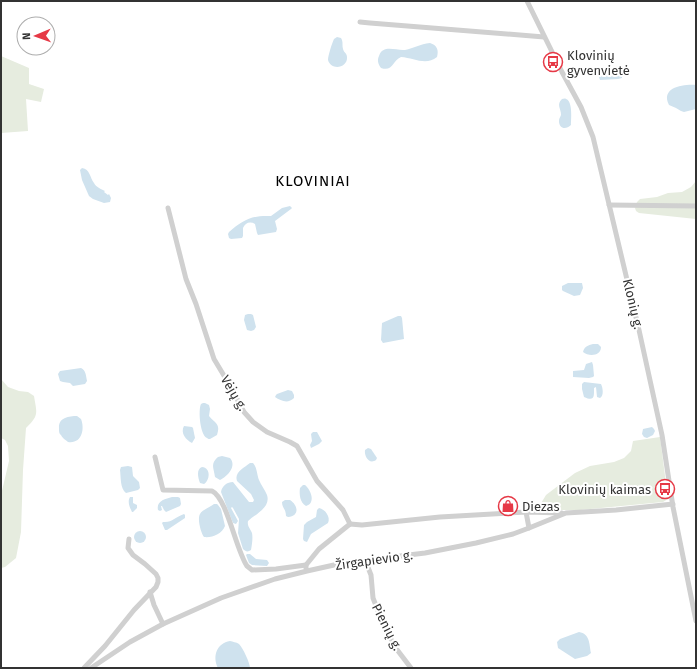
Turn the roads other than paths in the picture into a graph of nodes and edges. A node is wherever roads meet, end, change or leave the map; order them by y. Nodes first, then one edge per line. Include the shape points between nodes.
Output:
1 (527, 1) edge
2 (360, 22) dead end
3 (544, 37) junction
4 (609, 205) junction
5 (696, 206) edge
6 (168, 208) dead end
7 (155, 457) dead end
8 (673, 504) junction
9 (526, 512) junction
10 (566, 513) junction
11 (350, 524) junction
12 (529, 528) junction
13 (129, 539) dead end
14 (365, 560) junction
15 (306, 568) junction
16 (150, 592) junction
17 (696, 620) edge
18 (163, 624) junction
19 (84, 668) edge
20 (91, 668) edge
21 (410, 668) edge

1 - 3 street, Klonių g.
2 - 3 street
3 - 4 street, Klonių g. via 581,107 593,137
4 - 5 street
4 - 8 street, Klonių g. via 640,330 662,435
6 - 11 street, Vėjų g. via 186,279 212,354 244,412 267,432 298,446 317,481 343,510
7 - 15 street via 164,490 216,493 241,554 252,570
8 - 10 street, Žirgapievio g.
8 - 17 street, Klonių g.
9 - 10 street
9 - 11 street
9 - 12 street
10 - 12 street, Žirgapievio g.
11 - 15 street via 319,549
12 - 14 street, Žirgapievio g. via 447,549
13 - 16 street via 128,548 132,555 158,578 156,587
14 - 15 street, Žirgapievio g.
14 - 21 street, Pienių g. via 371,575 373,598 384,626
15 - 18 street, Žirgapievio g. via 238,591
16 - 18 street
16 - 19 street
18 - 20 street, Žirgapievio g.

